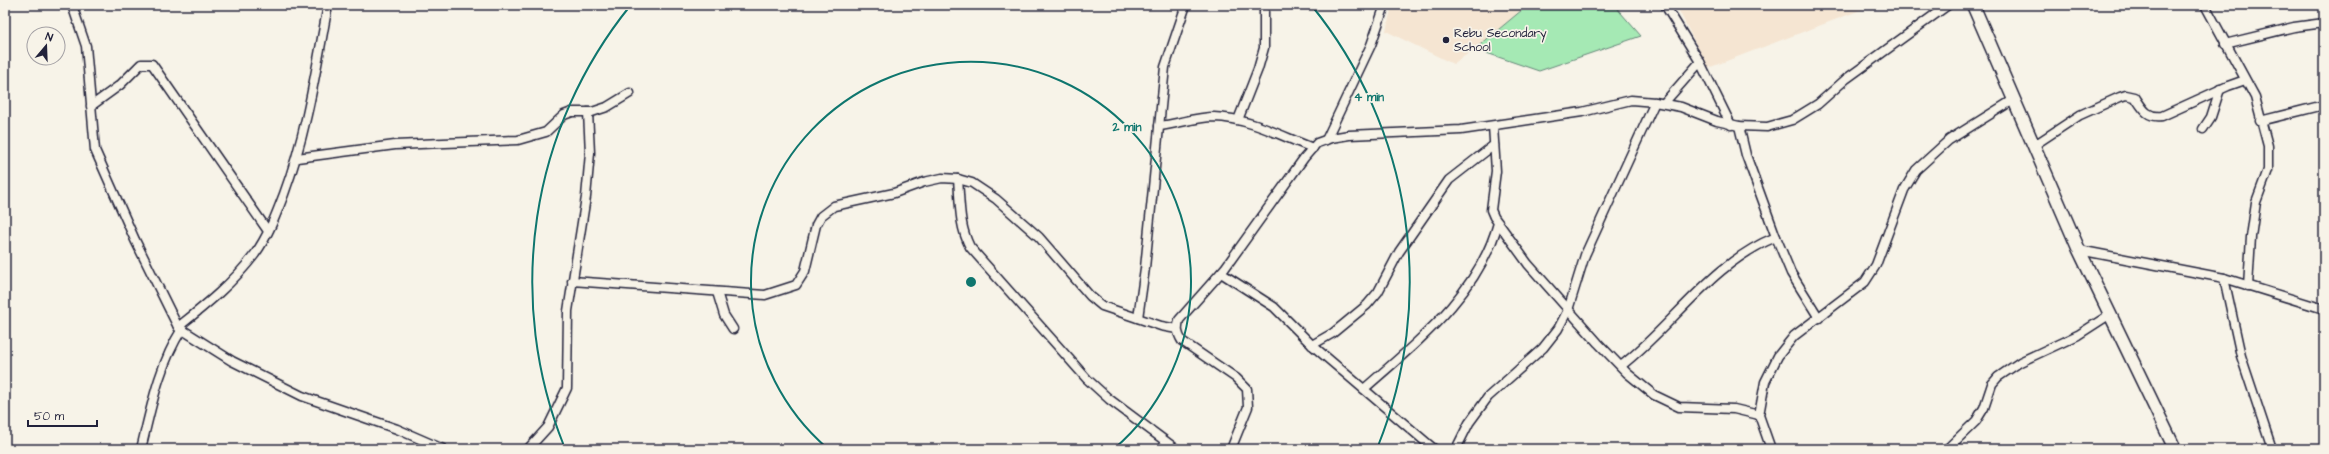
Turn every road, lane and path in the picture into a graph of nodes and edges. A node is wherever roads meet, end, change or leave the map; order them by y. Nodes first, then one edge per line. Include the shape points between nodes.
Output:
1 (72, 5) edge
2 (328, 5) edge
3 (1186, 5) edge
4 (1264, 5) edge
5 (1385, 5) edge
6 (1665, 5) edge
7 (1948, 5) edge
8 (1973, 5) edge
9 (2205, 5) edge
10 (2324, 23) edge
11 (2225, 44) junction
12 (1700, 62) junction
13 (2245, 80) junction
14 (2220, 89) junction
15 (630, 93) dead end
16 (2013, 100) junction
17 (1659, 103) junction
18 (2324, 105) edge
19 (91, 106) junction
20 (588, 112) junction
21 (1238, 120) junction
22 (2260, 121) junction
23 (1159, 126) junction
24 (1492, 126) junction
25 (1735, 126) junction
26 (2203, 129) dead end
27 (1326, 140) junction
28 (1494, 145) junction
29 (2033, 146) junction
30 (1313, 148) junction
31 (297, 158) junction
32 (958, 179) junction
33 (1498, 223) junction
34 (268, 231) junction
35 (1776, 237) junction
36 (2079, 250) junction
37 (1221, 273) junction
38 (2224, 278) junction
39 (572, 281) junction
40 (2248, 286) junction
41 (717, 292) junction
42 (2324, 309) edge
43 (1568, 310) junction
44 (2109, 315) junction
45 (1138, 318) junction
46 (1819, 318) junction
47 (180, 328) junction
48 (1177, 328) junction
49 (733, 329) dead end
50 (1312, 345) junction
51 (1621, 366) junction
52 (1364, 389) junction
53 (1758, 415) junction
54 (141, 449) edge
55 (442, 449) edge
56 (528, 449) edge
57 (1176, 449) edge
58 (1231, 449) edge
59 (1434, 449) edge
60 (1456, 449) edge
61 (1771, 449) edge
62 (1947, 449) edge
63 (2175, 449) edge
64 (2272, 449) edge

1 - 19 street via 86,46
2 - 31 street via 309,112
3 - 23 street via 1165,67
4 - 21 street via 1264,48
5 - 27 street via 1371,45
6 - 12 street
7 - 25 street via 1846,79 1818,104 1792,120 1767,127
8 - 16 main road
9 - 11 street
10 - 11 street via 2294,27
11 - 13 street
12 - 17 street
12 - 25 street
13 - 14 street
13 - 22 street via 2254,97
14 - 26 street via 2212,117
14 - 29 street via 2155,117 2145,112 2135,98 2126,95 2074,118
15 - 20 street via 607,107
16 - 29 main road
16 - 46 street via 1949,140 1916,170 1904,190 1876,265 1864,282
17 - 24 street via 1631,100 1582,112
17 - 25 street
17 - 43 street via 1585,255
18 - 22 street
19 - 34 street via 120,85 141,64 152,64
19 - 47 street via 95,150 135,240
20 - 31 street via 564,115 546,132 518,140 395,145
20 - 39 street via 590,153
21 - 23 street via 1212,117
21 - 30 street
22 - 40 street via 2268,146 2268,170 2256,202
23 - 45 street
24 - 27 street via 1461,130 1349,134
24 - 28 street
25 - 35 street
27 - 30 street via 1317,143
28 - 33 street via 1496,182 1491,210
28 - 50 street via 1449,180 1399,252 1378,292 1367,305 1333,333
29 - 36 main road
30 - 37 street
31 - 34 street
32 - 41 street via 942,178 894,193 834,206 821,216 816,225 805,272 796,285 765,295
32 - 45 street via 972,183 996,199 1039,237 1090,296 1102,306
32 - 57 street via 960,215 970,248 1087,380
33 - 43 street via 1528,264
33 - 52 street via 1487,257 1462,294 1446,313
34 - 47 street via 256,253 233,281
35 - 46 street via 1791,273
35 - 51 street via 1755,246 1713,277 1644,348
36 - 38 street
36 - 44 main road
37 - 48 street via 1179,320
37 - 50 street via 1274,307
38 - 40 street
38 - 64 street via 2241,356
39 - 41 street
39 - 56 street via 568,311 567,388 548,427
40 - 42 street
41 - 49 street via 724,315
43 - 51 street
43 - 60 street via 1558,329 1543,348 1507,379 1479,408
44 - 62 street via 2078,335 2020,362 1998,377 1992,384 1984,408 1976,421
44 - 63 main road
45 - 48 street via 1161,326
46 - 53 street via 1794,336 1778,356 1765,382
47 - 54 street via 160,378
47 - 55 street via 201,344 302,396 397,429
48 - 58 street via 1182,341 1236,378 1247,389 1248,407
50 - 52 street
51 - 53 street via 1654,395 1679,408 1734,409
52 - 59 street
53 - 61 street

